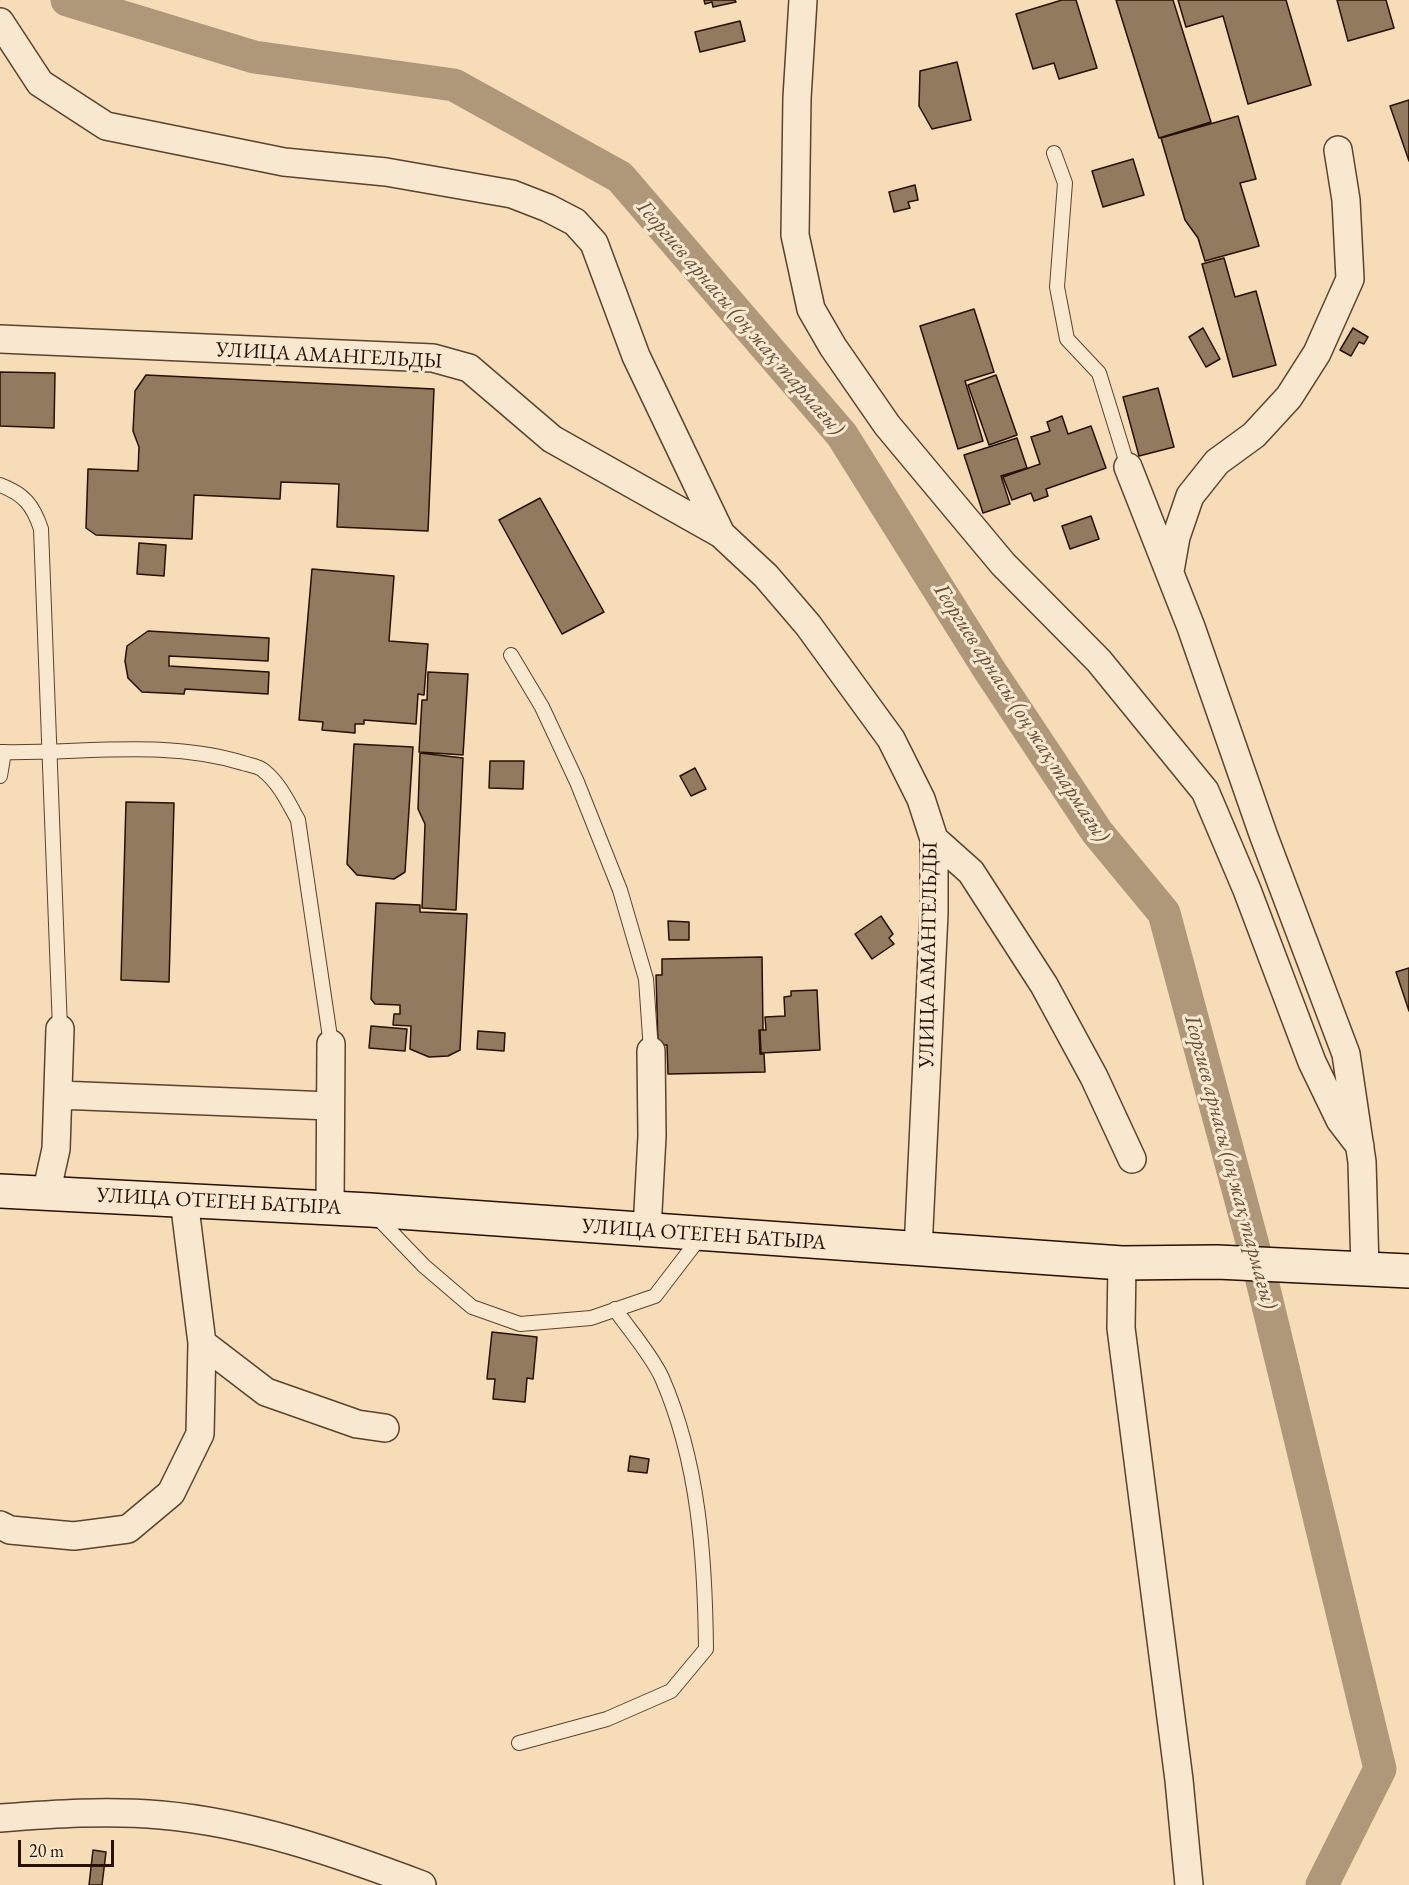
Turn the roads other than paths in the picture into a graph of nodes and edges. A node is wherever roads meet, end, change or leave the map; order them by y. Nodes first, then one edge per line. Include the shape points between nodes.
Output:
1 (803, 0) edge
2 (0, 22) edge
3 (1338, 150) dead end
4 (1054, 153) dead end
5 (0, 339) edge
6 (1128, 467) joint
7 (0, 485) edge
8 (721, 534) junction
9 (1170, 572) junction
10 (511, 655) dead end
11 (2, 752) edge
12 (49, 753) junction
13 (0, 776) edge
14 (934, 839) junction
15 (60, 1029) joint
16 (331, 1044) joint
17 (651, 1051) joint
18 (59, 1095) junction
19 (330, 1106) junction
20 (1360, 1146) junction
21 (1132, 1160) dead end
22 (0, 1191) edge
23 (45, 1194) junction
24 (184, 1200) junction
25 (330, 1208) junction
26 (370, 1210) junction
27 (647, 1230) junction
28 (702, 1234) junction
29 (918, 1250) junction
30 (1122, 1263) junction
31 (1365, 1269) junction
32 (1409, 1271) edge
33 (615, 1309) junction
34 (202, 1343) junction
35 (385, 1428) dead end
36 (0, 1525) edge
37 (519, 1743) dead end
38 (0, 1818) edge
39 (371, 1876) edge
40 (422, 1885) edge
41 (1189, 1885) edge

1 - 20 street via 795,235 811,309 887,425 1003,564 1099,661 1205,792 1312,1062 1340,1120
2 - 8 street via 40,83 106,126 284,162 386,172 512,194 575,222 594,243 636,356
3 - 9 street via 1346,200 1350,279 1317,352 1289,397 1254,435 1217,462 1190,496 1176,537
4 - 6 lane via 1065,183 1057,287 1067,339 1099,372
5 - 8 street, УЛИЦА АМАНГЕЛЬДЫ via 433,358 469,368 552,440
6 - 9 street
7 - 12 lane via 17,492 34,507 40,529
8 - 14 street, УЛИЦА АМАНГЕЛЬДЫ via 766,576 858,692 896,749 921,799
9 - 20 street via 1263,834 1347,1054
10 - 17 lane via 542,707 577,782 620,890 646,979
11 - 12 lane
11 - 13 lane
12 - 15 lane
12 - 16 lane via 160,750 221,756 262,769 282,790 298,820
14 - 21 street via 970,872 1044,986 1094,1077
14 - 29 street, УЛИЦА АМАНГЕЛЬДЫ
15 - 18 street
16 - 19 street
17 - 27 street
18 - 19 street
18 - 23 street via 56,1149
19 - 25 street
20 - 31 street
22 - 23 main road, УЛИЦА ОТЕГЕН БАТЫРА
23 - 24 main road, УЛИЦА ОТЕГЕН БАТЫРА
24 - 25 main road, УЛИЦА ОТЕГЕН БАТЫРА
24 - 34 street
25 - 26 main road, УЛИЦА ОТЕГЕН БАТЫРА
26 - 27 main road, УЛИЦА ОТЕГЕН БАТЫРА
26 - 33 lane via 424,1266 472,1307 520,1324 591,1318
27 - 28 main road, УЛИЦА ОТЕГЕН БАТЫРА
28 - 29 main road, УЛИЦА ОТЕГЕН БАТЫРА
28 - 33 lane via 655,1296
29 - 30 main road, УЛИЦА ОТЕГЕН БАТЫРА
30 - 31 main road, УЛИЦА ОТЕГЕН БАТЫРА via 1217,1262
30 - 41 street via 1121,1328
31 - 32 main road, УЛИЦА ОТЕГЕН БАТЫРА
33 - 37 lane via 661,1376 685,1441 706,1568 706,1649 671,1691 607,1719
34 - 35 street via 266,1392 357,1424
34 - 36 street via 200,1434 171,1493 128,1529 74,1536 10,1530
38 - 39 street via 78,1813 161,1815 320,1847
39 - 40 street

